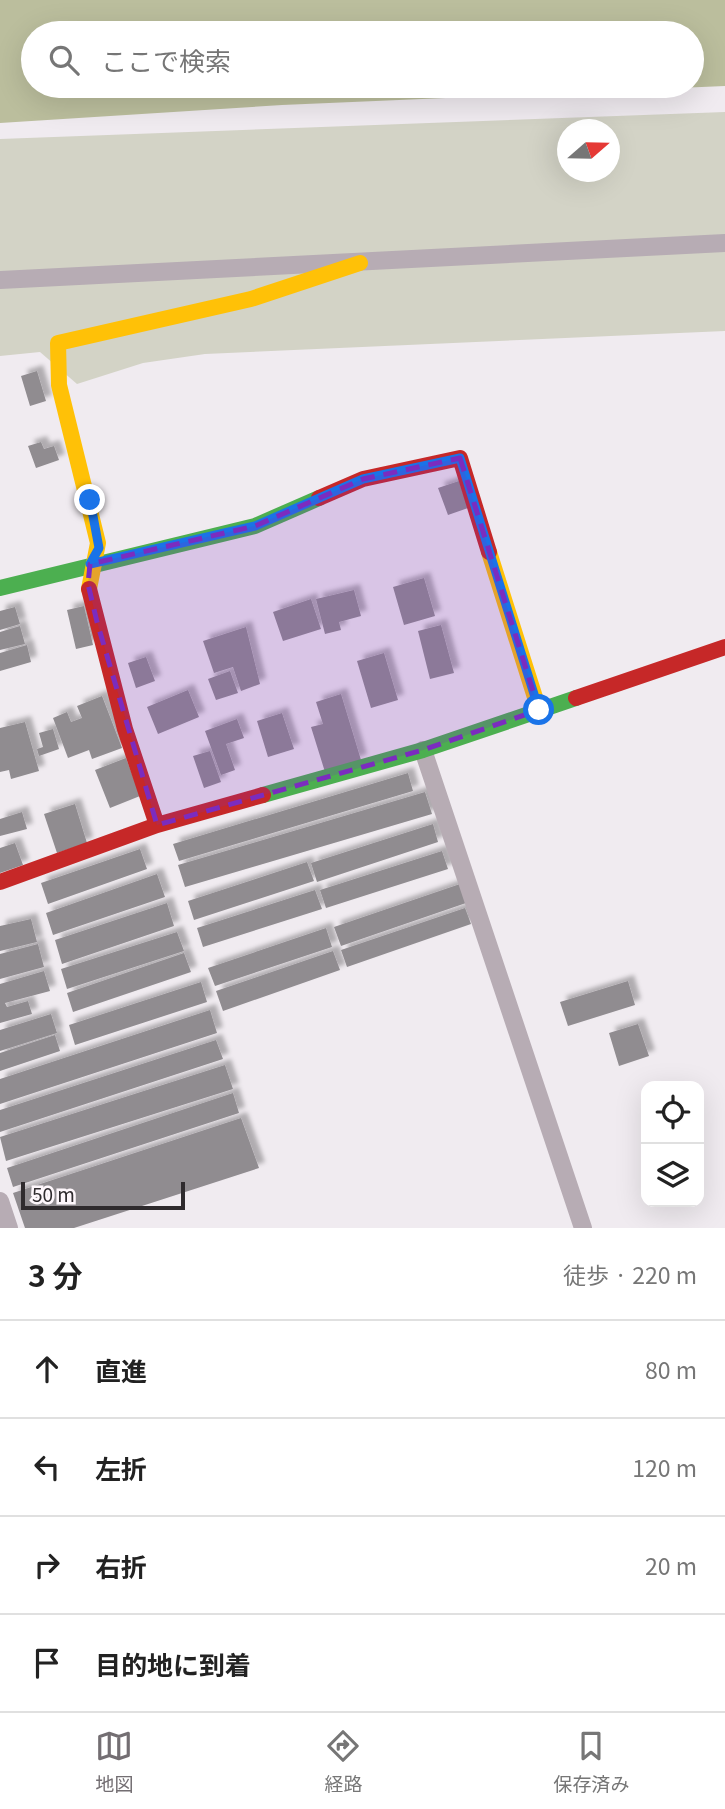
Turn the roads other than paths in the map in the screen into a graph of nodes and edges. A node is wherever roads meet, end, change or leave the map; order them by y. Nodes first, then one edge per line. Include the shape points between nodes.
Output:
1 (725, 243) edge
2 (360, 263) junction
3 (0, 280) edge
4 (90, 564) junction
5 (0, 588) edge
6 (725, 647) edge
7 (539, 710) junction
8 (423, 750) junction
9 (157, 825) junction
10 (0, 883) edge
11 (0, 1201) edge
12 (9, 1228) edge
13 (583, 1228) edge

1 - 2 street
2 - 3 street
2 - 4 street via 263,296 58,343 60,386 99,548
4 - 5 street
4 - 7 street via 255,526 363,479 460,458
4 - 9 street via 88,584 97,622
6 - 7 street
7 - 8 street
8 - 9 street
8 - 13 street
9 - 10 street
11 - 12 street

